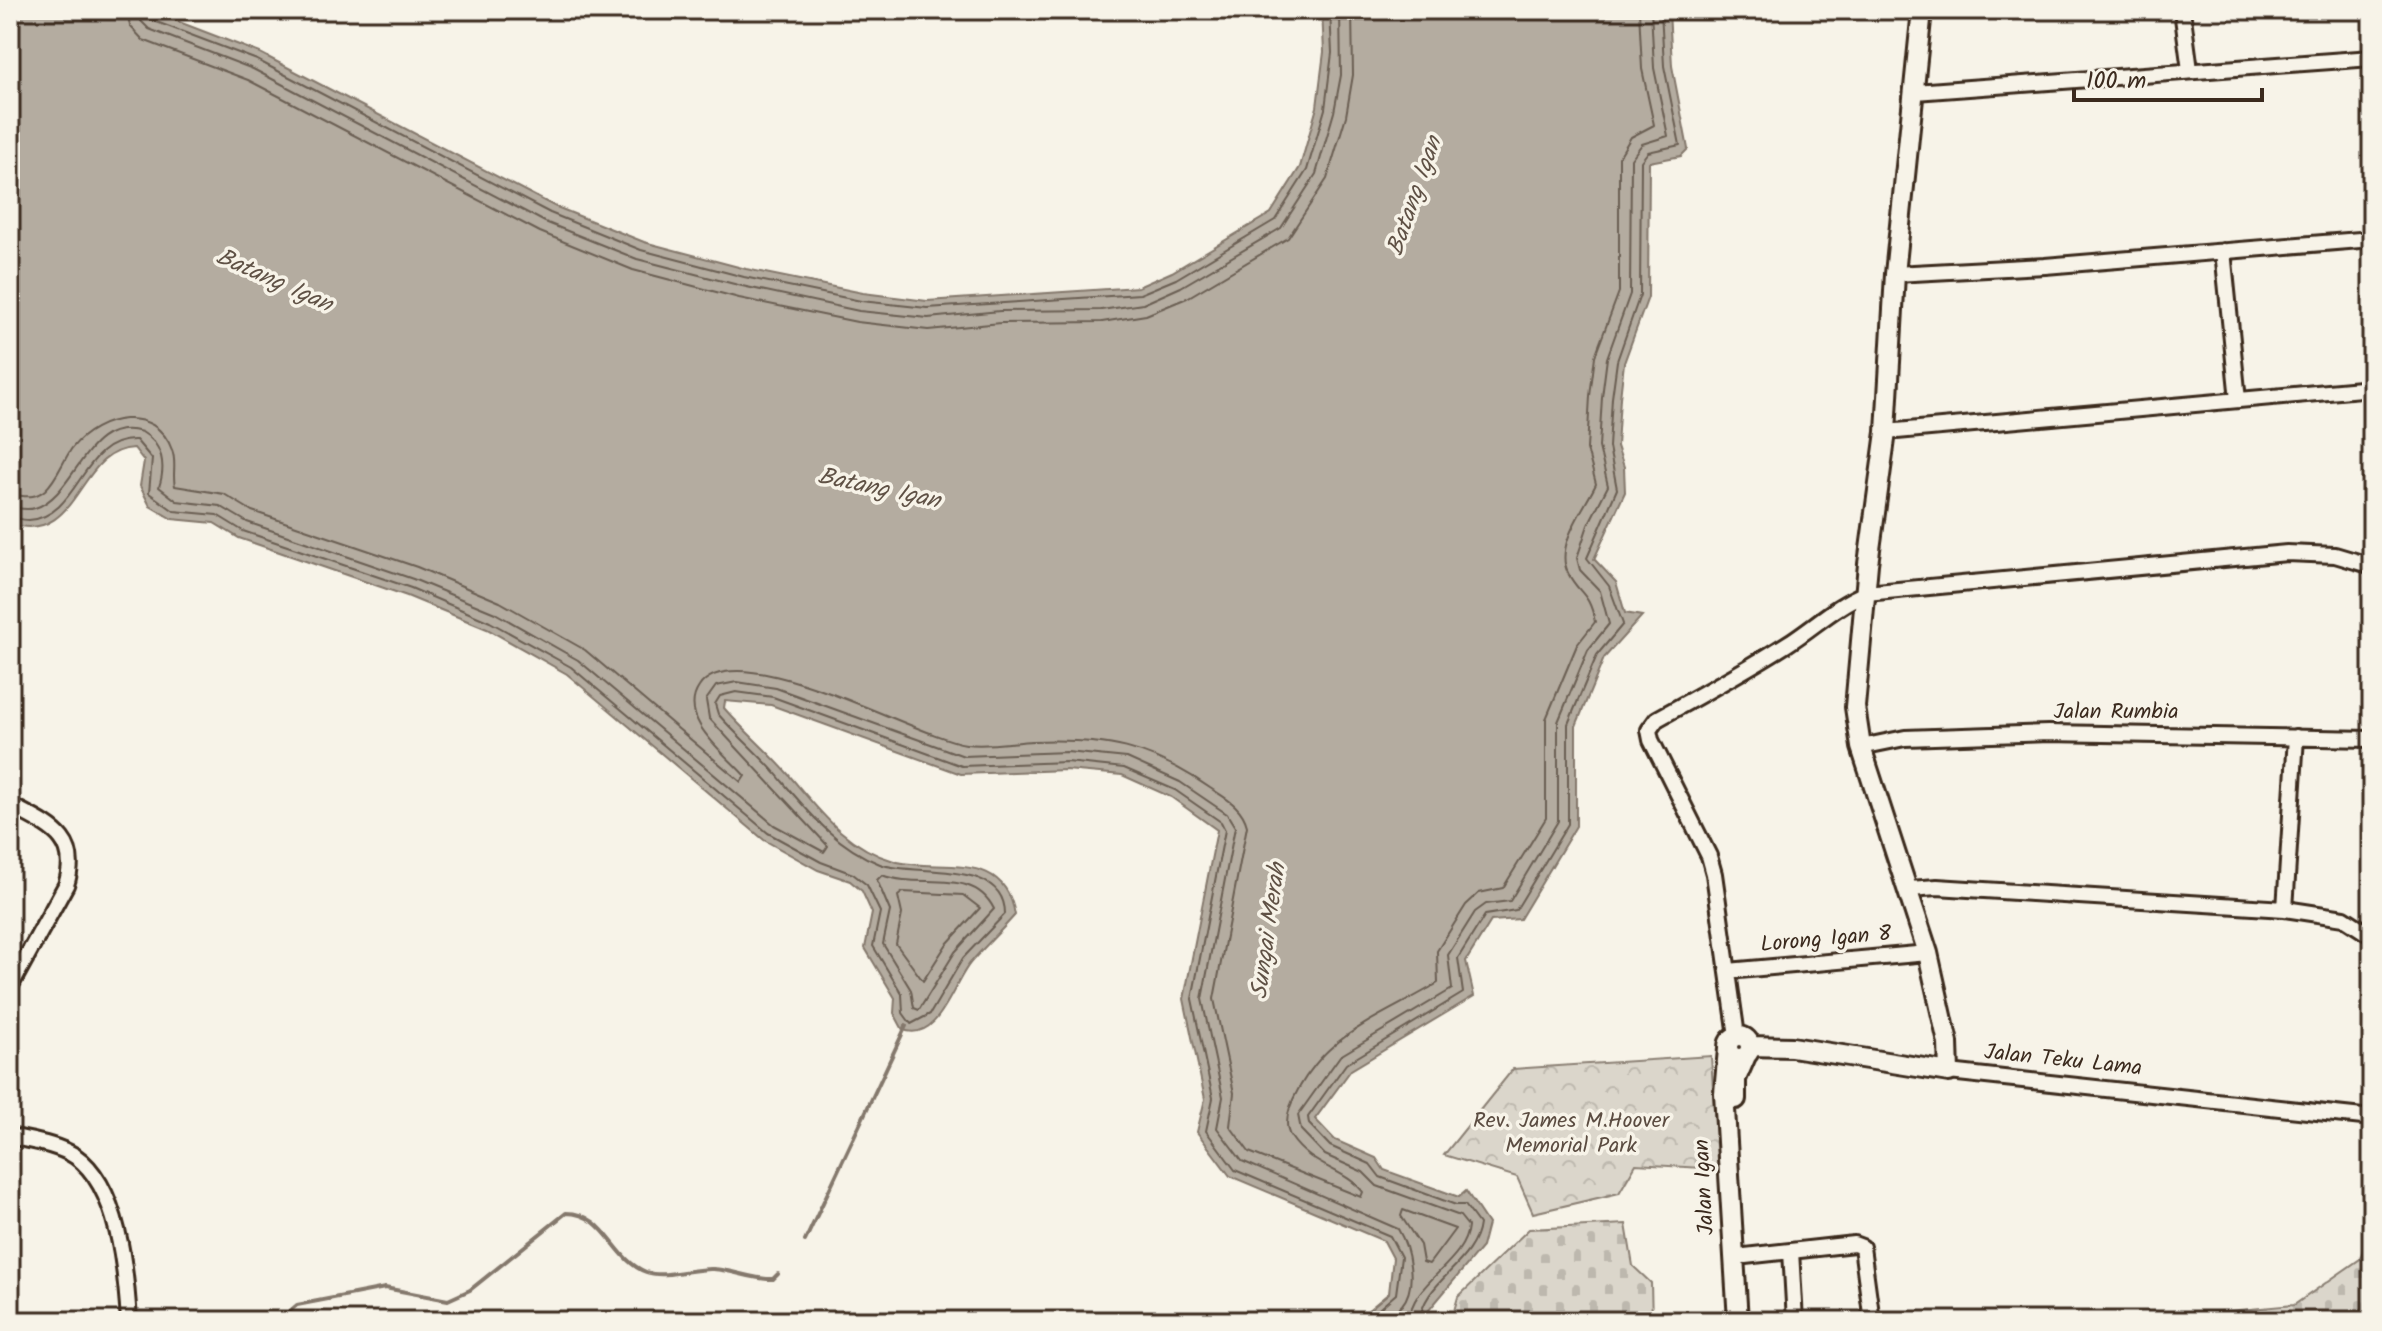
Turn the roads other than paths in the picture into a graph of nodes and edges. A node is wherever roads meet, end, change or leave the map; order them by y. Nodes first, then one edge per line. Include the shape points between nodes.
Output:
1 (1922, 10) edge
2 (2182, 10) edge
3 (2372, 58) edge
4 (2190, 70) junction
5 (1915, 92) junction
6 (2372, 239) edge
7 (2223, 251) junction
8 (1895, 274) junction
9 (2372, 388) edge
10 (2238, 400) junction
11 (1886, 432) junction
12 (2372, 566) edge
13 (1866, 593) junction
14 (2296, 737) junction
15 (2372, 739) edge
16 (1861, 747) junction
17 (10, 805) edge
18 (1910, 889) junction
19 (2285, 909) junction
20 (2372, 936) edge
21 (1928, 953) junction
22 (1728, 971) junction
23 (10, 987) edge
24 (1740, 1047) junction
25 (1949, 1072) junction
26 (2372, 1118) edge
27 (10, 1136) edge
28 (1791, 1251) junction
29 (1745, 1256) junction
30 (129, 1321) edge
31 (1738, 1321) edge
32 (1748, 1321) edge
33 (1795, 1321) edge
34 (1872, 1321) edge

1 - 5 street
2 - 4 street
3 - 4 street
4 - 5 street
5 - 8 street
6 - 7 street
7 - 8 street
7 - 10 street
8 - 11 street
9 - 10 street
10 - 11 street
11 - 13 street
12 - 13 street via 2335,555 2287,553
13 - 16 street via 1855,707
13 - 22 street via 1657,719 1649,730 1709,856
14 - 15 street, Jalan Rumbia
14 - 16 street, Jalan Rumbia via 2048,733 1905,738
14 - 19 street
16 - 18 street
17 - 23 street via 53,829 68,846 72,867
18 - 19 street
18 - 21 street
19 - 20 street via 2344,918
21 - 22 street, Lorong Igan 8
21 - 25 street via 1948,1043
22 - 24 street
24 - 25 street, Jalan Teku Lama via 1792,1047
24 - 29 street, Jalan Igan via 1735,1094
24 - 31 street, Jalan Igan via 1724,1093
25 - 26 street, Jalan Teku Lama
27 - 30 street via 76,1156 104,1190
28 - 29 street
28 - 33 street
28 - 34 street via 1862,1247
29 - 32 street, Jalan Igan

